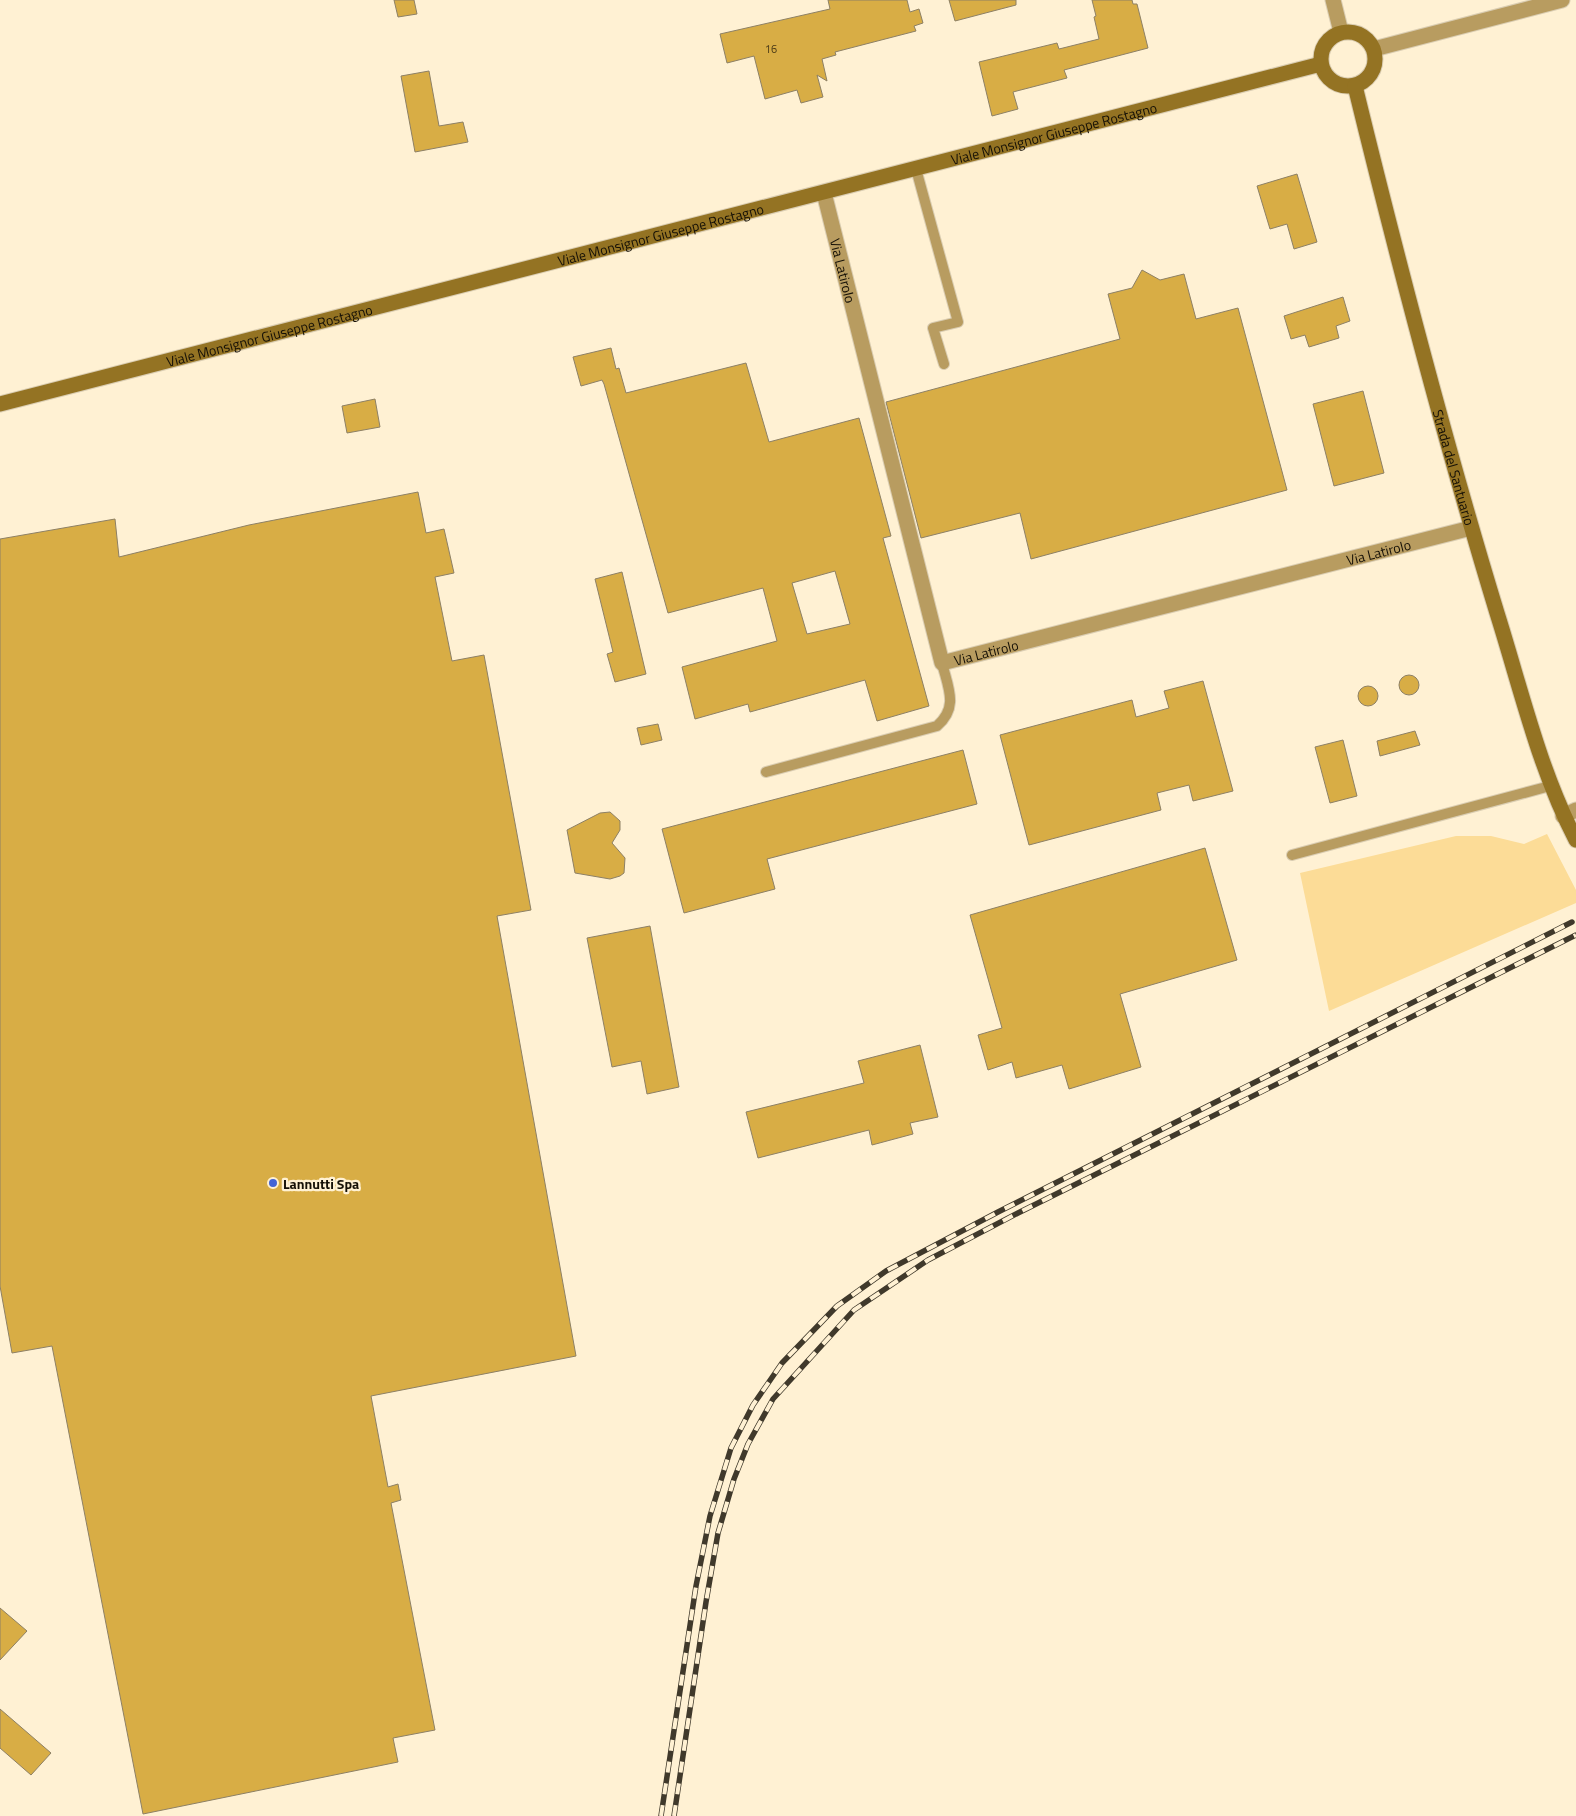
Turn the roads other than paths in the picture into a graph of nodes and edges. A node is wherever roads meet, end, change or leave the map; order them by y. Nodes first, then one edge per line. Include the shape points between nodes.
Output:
1 (1333, 0) edge
2 (1562, 0) edge
3 (1341, 32) junction
4 (1374, 49) junction
5 (1321, 64) junction
6 (1355, 86) junction
7 (916, 169) junction
8 (824, 193) junction
9 (944, 364) dead end
10 (0, 404) edge
11 (1471, 528) junction
12 (942, 663) junction
13 (766, 772) dead end
14 (1550, 786) junction
15 (1570, 813) edge
16 (1576, 840) edge
17 (1292, 855) dead end

1 - 3 street
2 - 4 street
3 - 4 street via 1364,36
3 - 5 street via 1322,48
4 - 6 street via 1374,67 1363,82
5 - 6 street via 1329,79
5 - 7 street, Viale Monsignor Giuseppe Rostagno
6 - 11 street, Strada del Santuario via 1391,237
7 - 8 street, Viale Monsignor Giuseppe Rostagno
7 - 9 lane via 958,322 933,328
8 - 10 street, Viale Monsignor Giuseppe Rostagno
8 - 12 street, Via Latirolo
11 - 12 street, Via Latirolo
11 - 14 street, Strada del Santuario
12 - 13 lane via 952,704 947,718 937,726
14 - 15 street, Strada del Santuario
14 - 17 lane
15 - 16 street, Strada del Santuario

